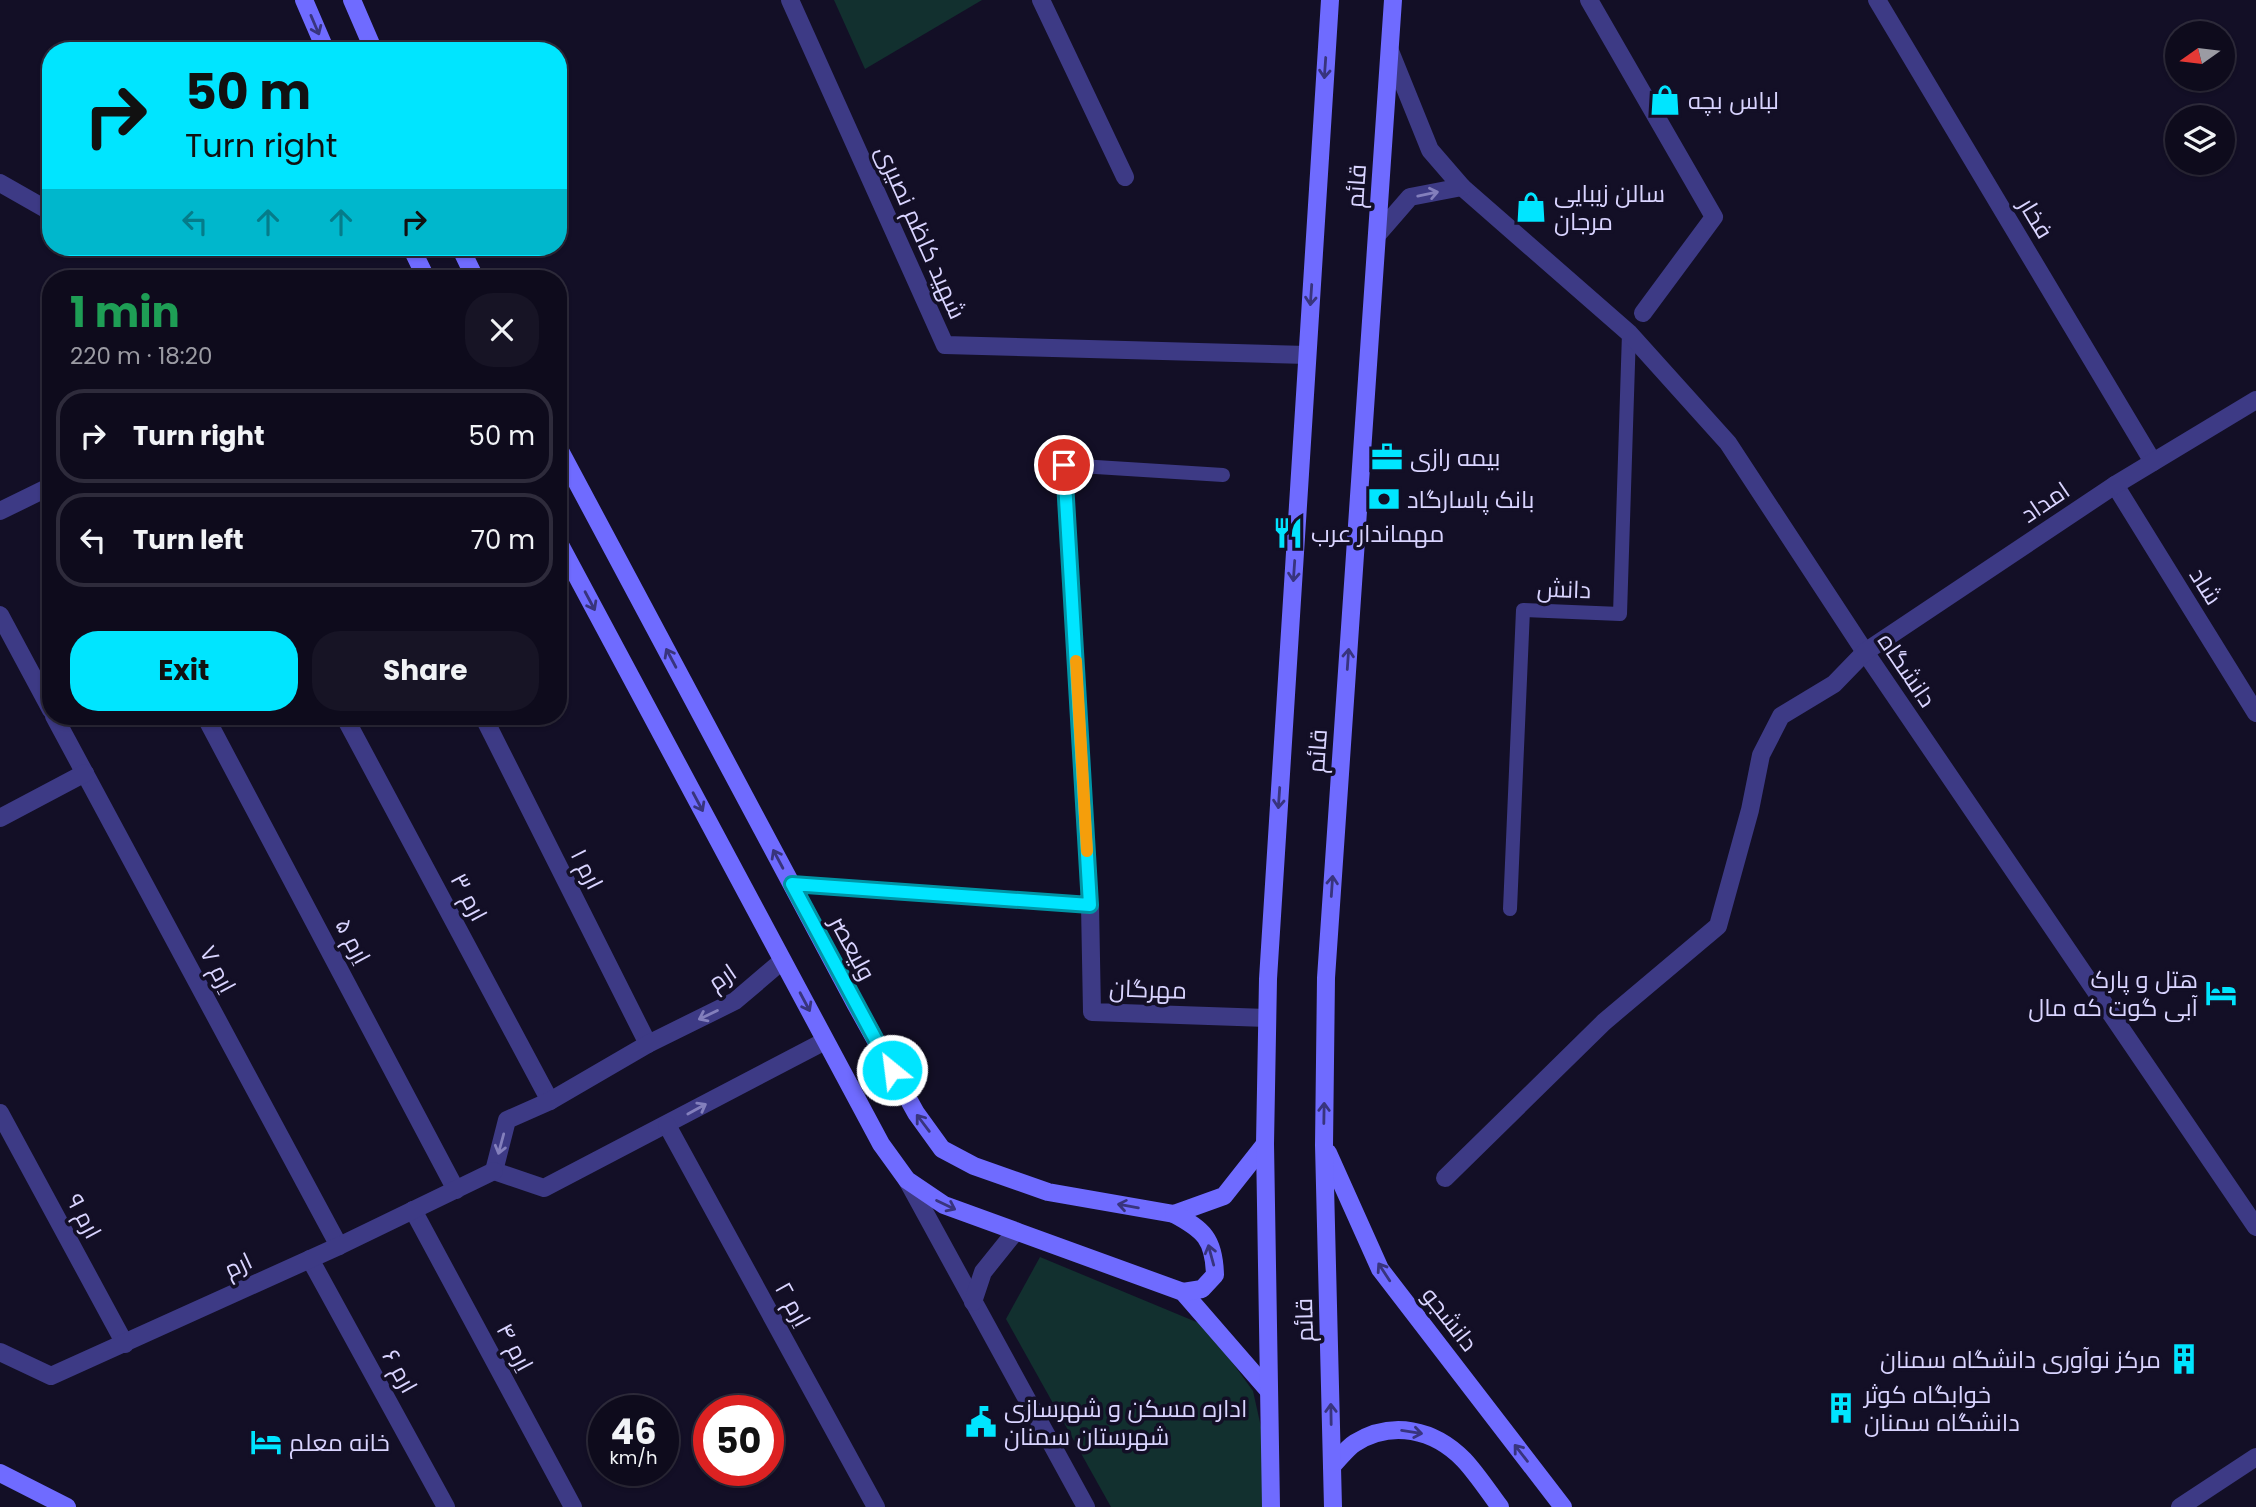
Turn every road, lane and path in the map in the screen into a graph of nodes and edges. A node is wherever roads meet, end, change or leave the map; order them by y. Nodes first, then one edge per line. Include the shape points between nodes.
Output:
1 (304, 0) edge
2 (352, 0) edge
3 (790, 0) edge
4 (1041, 0) edge
5 (1329, 0) edge
6 (1393, 0) edge
7 (1589, 0) edge
8 (1877, 0) edge
9 (322, 42) edge
10 (370, 42) edge
11 (1390, 51) junction
12 (1125, 177) dead end
13 (1, 184) edge
14 (1462, 187) junction
15 (42, 207) edge
16 (1377, 235) junction
17 (1643, 313) dead end
18 (1629, 333) junction
19 (1307, 355) junction
20 (2256, 400) edge
21 (2153, 461) junction
22 (567, 464) edge
23 (1223, 475) dead end
24 (2115, 485) junction
25 (42, 490) edge
26 (0, 511) edge
27 (567, 558) edge
28 (0, 615) edge
29 (1865, 652) junction
30 (42, 692) edge
31 (2256, 713) edge
32 (59, 725) edge
33 (210, 725) edge
34 (349, 725) edge
35 (488, 725) edge
36 (85, 773) junction
37 (0, 818) edge
38 (792, 884) junction
39 (1090, 905) junction
40 (1510, 909) dead end
41 (782, 961) junction
42 (1267, 1018) junction
43 (825, 1041) junction
44 (648, 1044) junction
45 (550, 1101) junction
46 (0, 1113) edge
47 (667, 1125) junction
48 (1265, 1144) junction
49 (1324, 1144) junction
50 (494, 1171) junction
51 (1446, 1178) dead end
52 (907, 1180) junction
53 (456, 1190) junction
54 (413, 1210) junction
55 (1174, 1214) junction
56 (2256, 1227) edge
57 (1016, 1231) junction
58 (339, 1246) junction
59 (310, 1259) junction
60 (1183, 1292) junction
61 (973, 1302) junction
62 (125, 1344) junction
63 (0, 1352) edge
64 (1269, 1391) junction
65 (2256, 1457) edge
66 (1332, 1466) junction
67 (0, 1473) edge
68 (67, 1507) edge
69 (446, 1507) edge
70 (573, 1507) edge
71 (876, 1507) edge
72 (1086, 1507) edge
73 (1271, 1507) edge
74 (1333, 1507) edge
75 (1500, 1507) edge
76 (1563, 1507) edge
77 (2180, 1507) edge

1 -> 9 main road
2 - 10 main road
3 - 19 street, شهید کاظم نصیری via 945,345
4 - 12 street
5 -> 19 main road, قائم
6 - 11 main road, قائم
7 - 17 street via 1714,217
8 - 21 street, فخار
11 - 14 street, دانشگاه via 1430,150
11 - 16 main road, قائم
13 - 15 street
16 -> 14 street via 1410,197
14 - 18 street, دانشگاه
49 -> 16 main road, قائم via 1326,978
18 - 29 street, دانشگاه via 1728,443
18 - 40 lane, دانش via 1620,614 1523,610
19 -> 42 main road, قائم
20 - 21 street, امداد
21 - 24 street, امداد
38 -> 22 main road, ولیعصر
23 - 39 lane via 1064,465
24 - 29 street, امداد
24 - 31 street, شاد
25 - 26 street
27 -> 41 main road
28 - 30 street
29 - 51 street, امداد via 1834,684 1780,716 1761,755 1718,926 1604,1023
29 - 56 street, دانشگاه
32 - 36 street, اِرم ۷
33 - 53 street, اِرم ۵
34 - 45 street, ارم ۳
35 - 44 street, ارم ۱
36 - 37 street
36 - 58 street, اِرم ۷
38 - 39 lane
55 -> 38 main road, ولیعصر via 1048,1192 974,1167 942,1149 916,1113
39 - 42 street, مهرگان via 1092,1012
41 -> 43 main road
41 -> 44 street, ارم via 735,1002
42 - 48 main road, قائم
47 -> 43 street
43 - 52 main road via 881,1144
44 - 45 street, ارم
45 -> 50 street, ارم via 507,1120
46 - 62 street, ارم ۹
47 - 50 street via 544,1188
47 - 71 street, اِرم ۲
48 - 55 main road, ولیعصر via 1224,1196
48 - 64 main road, قائم
66 -> 49 main road, قائم
76 -> 49 main road, دانشجو via 1381,1269
50 - 53 street, ارم
52 -> 57 main road via 944,1205
52 - 61 street
53 - 54 street, ارم
54 - 58 street, ارم
54 - 70 street, اِرم ۴
60 -> 55 main road via 1202,1289 1214,1275 1214,1256 1203,1232
57 - 60 main road
57 - 61 street via 983,1272
58 - 59 street, ارم
59 - 62 street, ارم
59 - 69 street, ارم ۶
60 - 64 main road
61 - 72 street
62 - 63 street, ارم via 51,1376
64 - 73 main road, قائم
65 - 77 street
66 - 74 main road, قائم
66 -> 75 main road via 1363,1439 1381,1431 1412,1430 1441,1440 1456,1453
67 - 68 main road

